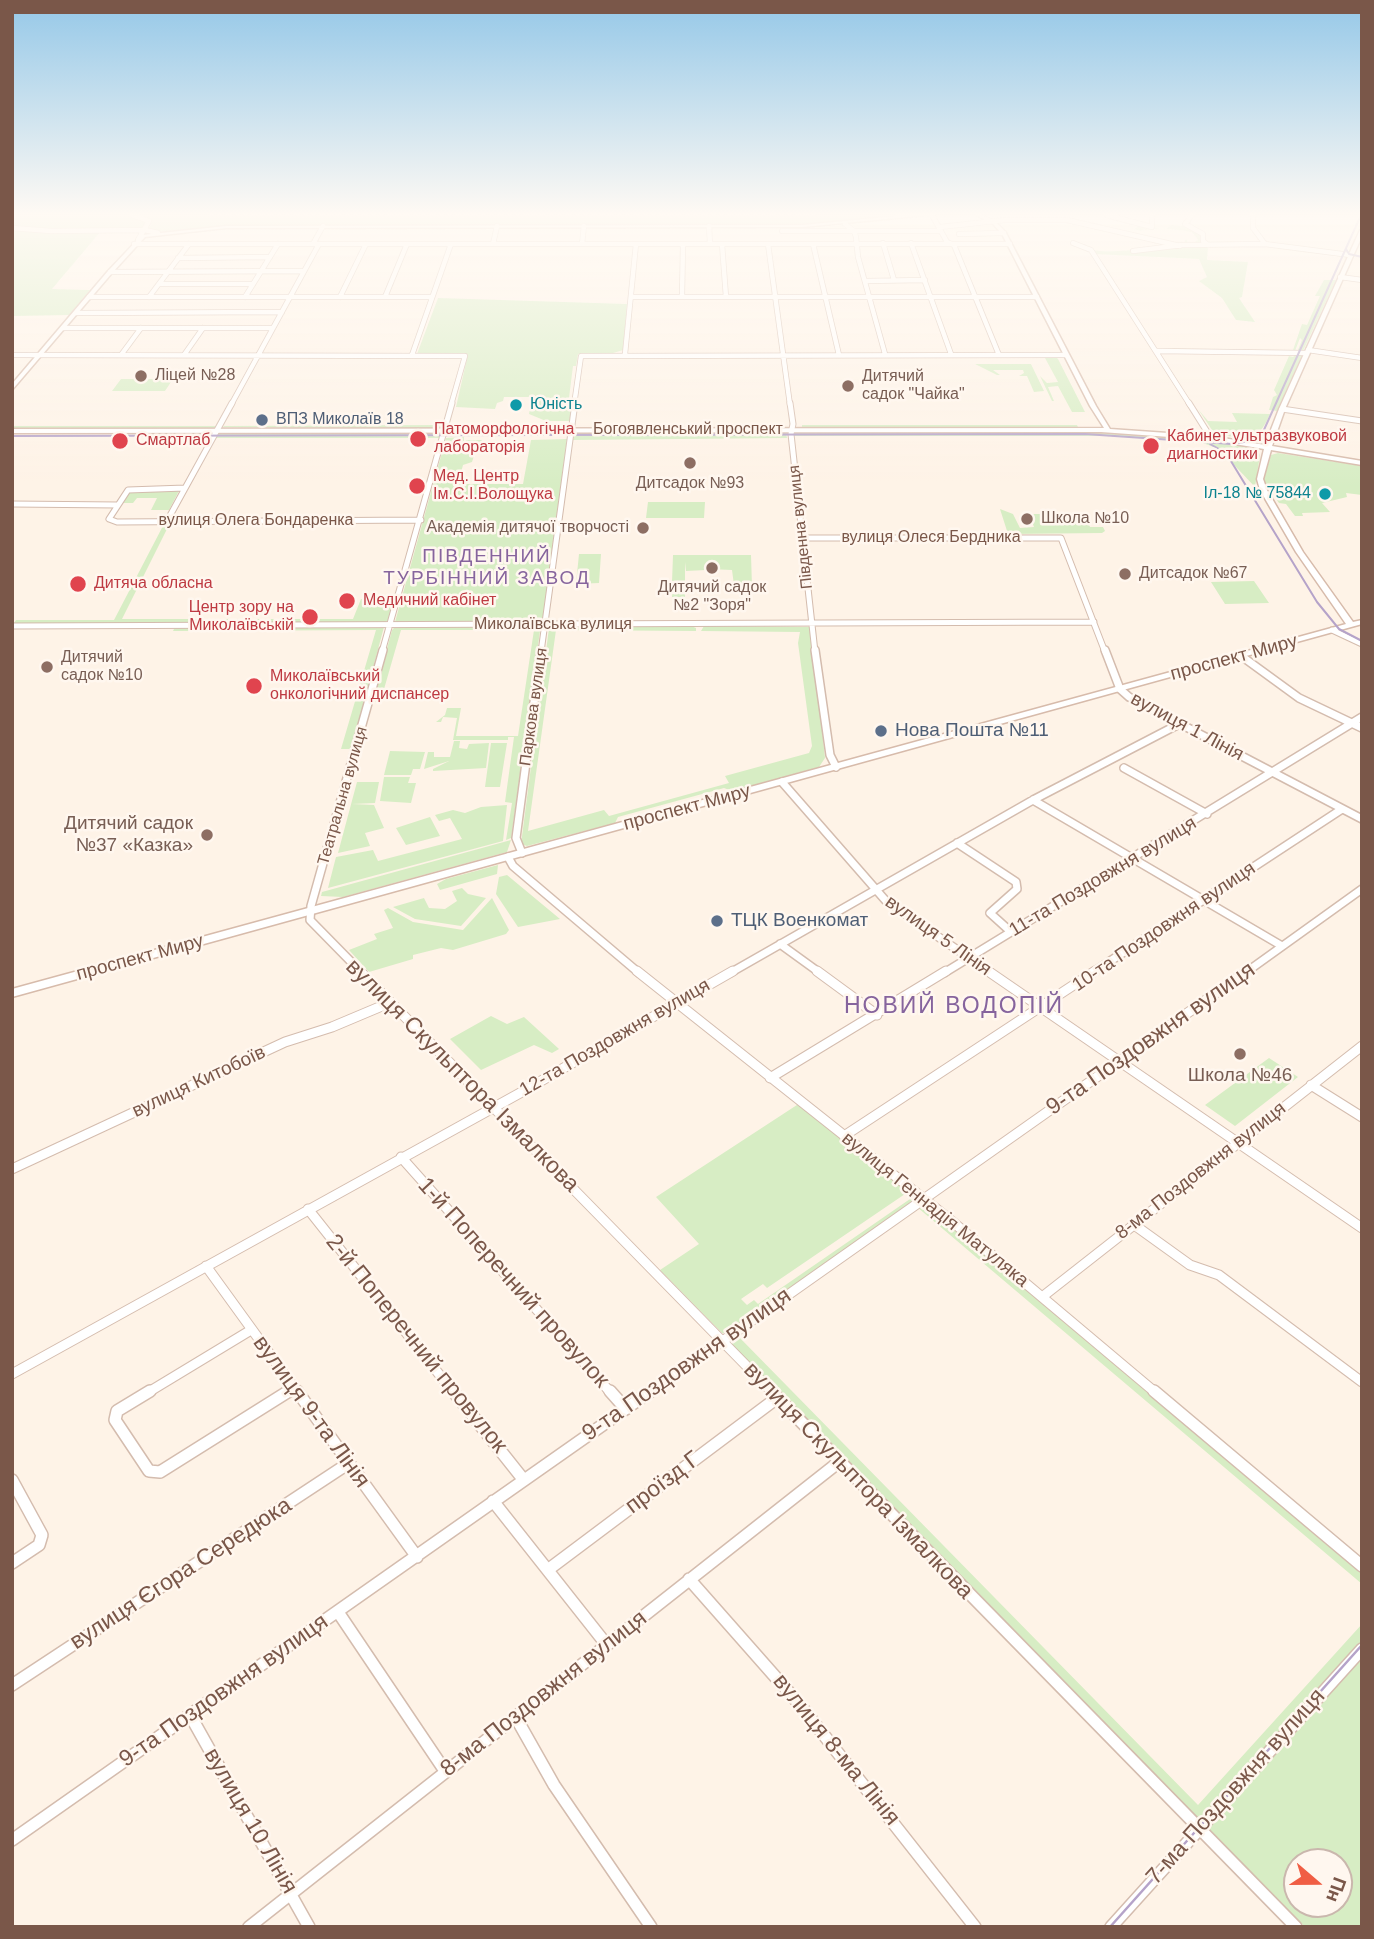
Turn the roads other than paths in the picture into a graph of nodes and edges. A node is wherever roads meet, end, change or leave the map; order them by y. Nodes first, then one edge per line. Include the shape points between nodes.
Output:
1 (82, 305) edge
2 (285, 305) edge
3 (429, 305) edge
4 (631, 305) edge
5 (776, 305) edge
6 (826, 305) edge
7 (871, 305) edge
8 (934, 305) edge
9 (979, 305) edge
10 (1041, 305) edge
11 (1127, 305) edge
12 (1327, 305) edge
13 (282, 312) junction
14 (76, 313) junction
15 (63, 328) junction
16 (141, 328) junction
17 (203, 328) junction
18 (273, 328) junction
19 (1157, 351) junction
20 (1307, 352) junction
21 (885, 354) junction
22 (951, 354) junction
23 (12, 355) edge
24 (40, 355) junction
25 (121, 355) junction
26 (184, 355) junction
27 (258, 355) junction
28 (412, 355) junction
29 (625, 355) junction
30 (784, 355) junction
31 (839, 355) junction
32 (999, 355) junction
33 (1066, 355) junction
34 (1362, 358) edge
35 (12, 388) edge
36 (1282, 409) junction
37 (1100, 414) junction
38 (1362, 421) edge
39 (217, 430) junction
40 (446, 430) junction
41 (572, 430) junction
42 (792, 430) junction
43 (1108, 430) junction
44 (12, 431) edge
45 (1128, 431) junction
46 (1210, 438) junction
47 (1268, 447) junction
48 (1362, 463) edge
49 (186, 488) junction
50 (12, 504) edge
51 (118, 505) junction
52 (421, 520) junction
53 (167, 521) junction
54 (802, 538) junction
55 (1061, 538) joint
56 (1094, 622) junction
57 (1362, 622) edge
58 (390, 625) junction
59 (545, 625) junction
60 (811, 625) junction
61 (1351, 625) junction
62 (12, 626) edge
63 (1332, 630) junction
64 (1362, 644) edge
65 (1240, 655) junction
66 (1121, 689) junction
67 (1362, 717) edge
68 (1181, 723) junction
69 (1352, 723) junction
70 (1362, 728) edge
71 (836, 767) junction
72 (1124, 768) dead end
73 (1271, 772) junction
74 (782, 782) junction
75 (1033, 800) junction
76 (1342, 809) junction
77 (1207, 814) junction
78 (1362, 819) edge
79 (957, 843) junction
80 (522, 853) junction
81 (508, 857) junction
82 (1132, 859) junction
83 (1362, 889) edge
84 (876, 891) junction
85 (1204, 900) junction
86 (310, 912) junction
87 (1011, 932) junction
88 (780, 944) junction
89 (1282, 946) junction
90 (970, 958) junction
91 (12, 993) edge
92 (389, 1003) junction
93 (675, 1004) junction
94 (1043, 1007) junction
95 (877, 1015) junction
96 (1362, 1046) edge
97 (1122, 1061) junction
98 (770, 1078) junction
99 (1311, 1085) junction
100 (493, 1106) junction
101 (1362, 1117) edge
102 (844, 1136) junction
103 (1238, 1143) junction
104 (401, 1157) junction
105 (12, 1170) edge
106 (922, 1198) junction
107 (308, 1209) junction
108 (1133, 1224) junction
109 (1362, 1228) edge
110 (205, 1266) junction
111 (1042, 1297) junction
112 (251, 1330) junction
113 (721, 1341) junction
114 (12, 1374) edge
115 (1362, 1382) edge
116 (294, 1388) junction
117 (778, 1398) junction
118 (626, 1409) junction
119 (839, 1462) junction
120 (349, 1463) junction
121 (523, 1479) junction
122 (12, 1480) edge
123 (494, 1501) junction
124 (417, 1557) junction
125 (12, 1563) edge
126 (1362, 1566) edge
127 (549, 1569) junction
128 (689, 1579) junction
129 (338, 1612) junction
130 (606, 1644) junction
131 (1362, 1649) edge
132 (12, 1685) edge
133 (190, 1715) junction
134 (516, 1716) junction
135 (445, 1771) junction
136 (1199, 1827) junction
137 (12, 1840) edge
138 (292, 1894) junction
139 (249, 1927) edge
140 (309, 1927) edge
141 (650, 1927) edge
142 (975, 1927) edge
143 (1111, 1927) edge
144 (1296, 1927) edge

1 - 14 street
2 - 13 street
3 - 28 street
4 - 29 street
5 - 30 street, Південна вулиця
6 - 31 street
7 - 21 street
8 - 22 street
9 - 32 street
10 - 33 street
11 - 19 street
12 - 20 street
13 - 14 street
13 - 18 street
14 - 15 street
15 - 16 street
15 - 24 street
16 - 17 street
16 - 25 street
17 - 18 street
17 - 26 street
18 - 27 street
19 - 20 street
19 - 46 street
20 - 34 street
20 - 36 street
21 - 22 street
21 - 31 street
22 - 32 street
23 - 24 street
24 - 25 street
24 - 35 street
25 - 26 street
26 - 27 street
27 - 28 street
27 - 39 street
28 - 40 street, Театральна вулиця via 465,356
29 - 30 street
29 - 41 street, Паркова вулиця via 580,358
30 - 31 street
30 - 42 street, Південна вулиця
32 - 33 street
33 - 37 street
36 - 38 street
36 - 47 street
37 - 43 street
37 - 45 street
39 - 40 street, Богоявленський проспект
39 - 44 street, Богоявленський проспект
39 - 49 street
40 - 41 street, Богоявленський проспект
40 - 52 street, Театральна вулиця
41 - 42 street, Богоявленський проспект
41 - 59 street, Паркова вулиця
42 - 43 street, Богоявленський проспект
42 - 54 street, Південна вулиця
43 - 45 street, Богоявленський проспект
45 - 46 street, Богоявленський проспект
46 - 47 street, Богоявленський проспект
47 - 48 street, Богоявленський проспект
47 - 61 street via 1260,485
49 - 51 street, вулиця Олега Бондаренка via 131,489
49 - 53 street
50 - 51 street
51 - 53 street, вулиця Олега Бондаренка via 110,521
52 - 53 street, вулиця Олега Бондаренка
52 - 58 street, Театральна вулиця
54 - 55 street, вулиця Олеся Бердника
54 - 60 street, Південна вулиця
55 - 56 street, вулиця 1 Лінія
56 - 60 street, Миколаївська вулиця
56 - 66 street, вулиця 1 Лінія
57 - 61 street, проспект Миру
58 - 59 street, Миколаївська вулиця
58 - 62 street, Миколаївська вулиця
58 - 86 street, Театральна вулиця
59 - 60 street, Миколаївська вулиця
59 - 80 street, Паркова вулиця via 516,838
60 - 71 street, Південна вулиця via 830,755
61 - 63 street, проспект Миру
63 - 64 street
63 - 65 street, проспект Миру
65 - 66 street, проспект Миру
65 - 69 street via 1299,698
66 - 68 street, вулиця 1 Лінія
66 - 71 street, проспект Миру
67 - 69 street, 11-та Поздовжня вулиця
68 - 73 street, вулиця 1 Лінія
68 - 75 street, 12-та Поздовжня вулиця
69 - 70 street
69 - 73 street, 11-та Поздовжня вулиця
71 - 74 street, проспект Миру
72 - 77 street
73 - 76 street, вулиця 1 Лінія
73 - 77 street, 11-та Поздовжня вулиця
74 - 80 street, проспект Миру
74 - 84 street, вулиця 5 Лінія
75 - 79 street, 12-та Поздовжня вулиця
75 - 82 street
76 - 78 street, вулиця 1 Лінія
76 - 85 street, 10-та Поздовжня вулиця
77 - 82 street, 11-та Поздовжня вулиця
79 - 84 street, 12-та Поздовжня вулиця
79 - 87 street via 1016,882 1017,889 990,913
80 - 81 street, проспект Миру
81 - 86 street, проспект Миру
81 - 93 street, вулиця Геннадія Матуляка
82 - 85 street
82 - 87 street, 11-та Поздовжня вулиця
83 - 89 street, 9-та Поздовжня вулиця
84 - 88 street, 12-та Поздовжня вулиця
84 - 90 street, вулиця 5 Лінія
85 - 89 street
85 - 94 street, 10-та Поздовжня вулиця
86 - 91 street, проспект Миру
86 - 92 street, вулиця Скульптора Ізмалкова via 315,927
87 - 90 street, 11-та Поздовжня вулиця
88 - 93 street, 12-та Поздовжня вулиця
88 - 95 street
89 - 97 street, 9-та Поздовжня вулиця
90 - 94 street, вулиця 5 Лінія
90 - 95 street, 11-та Поздовжня вулиця
92 - 100 street, вулиця Скульптора Ізмалкова
92 - 105 street, вулиця Китобоїв via 285,1042
93 - 98 street, вулиця Геннадія Матуляка
93 - 100 street, 12-та Поздовжня вулиця
94 - 97 street, вулиця 5 Лінія
94 - 102 street, 10-та Поздовжня вулиця
95 - 98 street, 11-та Поздовжня вулиця
96 - 99 street, 8-ма Поздовжня вулиця
97 - 103 street, вулиця 5 Лінія
97 - 106 street, 9-та Поздовжня вулиця
98 - 102 street, вулиця Геннадія Матуляка
99 - 101 street
99 - 103 street, 8-ма Поздовжня вулиця
100 - 104 street, 12-та Поздовжня вулиця
100 - 113 street, вулиця Скульптора Ізмалкова
102 - 106 street, вулиця Геннадія Матуляка
103 - 108 street, 8-ма Поздовжня вулиця
103 - 109 street, вулиця 5 Лінія
104 - 107 street, 12-та Поздовжня вулиця
104 - 118 street, 1-й Поперечний провулок
106 - 111 street, вулиця Геннадія Матуляка
106 - 113 street, 9-та Поздовжня вулиця
107 - 110 street, 12-та Поздовжня вулиця
107 - 121 street, 2-й Поперечний провулок
108 - 111 street, 8-ма Поздовжня вулиця
108 - 115 street via 1190,1265 1219,1275
110 - 112 street, вулиця 9-та Лінія
110 - 114 street, 12-та Поздовжня вулиця
111 - 126 street, вулиця Геннадія Матуляка
112 - 116 street, вулиця 9-та Лінія
112 - 116 street via 117,1411 115,1420 149,1471 160,1472
113 - 117 street, вулиця Скульптора Ізмалкова
113 - 118 street, 9-та Поздовжня вулиця
116 - 120 street, вулиця 9-та Лінія
117 - 119 street, вулиця Скульптора Ізмалкова
117 - 127 street, проїзд Г
118 - 121 street, 9-та Поздовжня вулиця
119 - 128 street, 8-ма Поздовжня вулиця
119 - 136 street, вулиця Скульптора Ізмалкова
120 - 124 street, вулиця 9-та Лінія
120 - 132 street, вулиця Єгора Середюка
121 - 123 street, 9-та Поздовжня вулиця
122 - 125 street via 43,1535 39,1545
123 - 124 street, 9-та Поздовжня вулиця
123 - 127 street
124 - 129 street, 9-та Поздовжня вулиця
127 - 130 street
128 - 130 street, 8-ма Поздовжня вулиця
128 - 142 street, вулиця 8-ма Лінія via 740,1633 871,1791
129 - 133 street, 9-та Поздовжня вулиця
129 - 135 street
130 - 134 street, 8-ма Поздовжня вулиця
131 - 136 street, 7-ма Поздовжня вулиця
133 - 137 street, 9-та Поздовжня вулиця
133 - 138 street, вулиця 10 Лінія
134 - 135 street, 8-ма Поздовжня вулиця
134 - 141 street via 554,1785
135 - 138 street, 8-ма Поздовжня вулиця
136 - 143 street, 7-ма Поздовжня вулиця
136 - 144 street, вулиця Скульптора Ізмалкова
138 - 139 street, 8-ма Поздовжня вулиця
138 - 140 street, вулиця 10 Лінія

